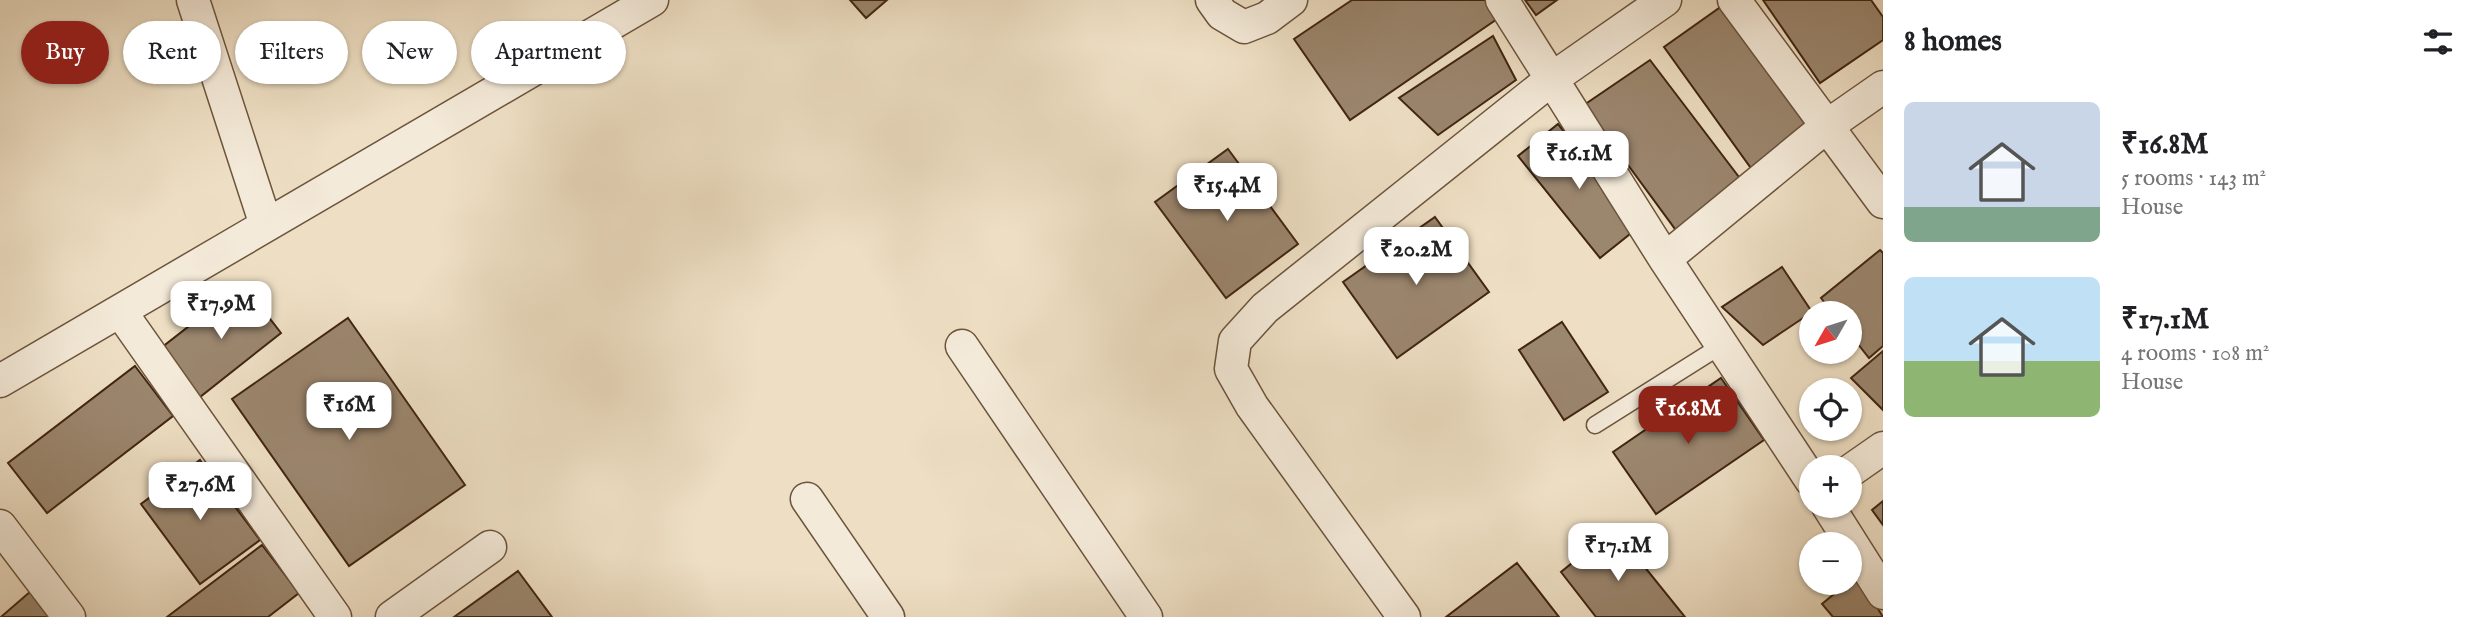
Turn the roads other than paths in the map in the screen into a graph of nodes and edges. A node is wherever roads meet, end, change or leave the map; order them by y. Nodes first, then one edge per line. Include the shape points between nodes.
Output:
1 (193, 0) edge
2 (652, 0) edge
3 (1212, 0) edge
4 (1291, 0) edge
5 (1502, 0) edge
6 (1665, 0) edge
7 (1734, 0) edge
8 (1553, 78) junction
9 (1883, 87) edge
10 (1828, 126) junction
11 (1883, 202) edge
12 (266, 225) junction
13 (1665, 259) junction
14 (120, 312) junction
15 (1722, 345) junction
16 (961, 346) dead end
17 (0, 382) edge
18 (1595, 425) dead end
19 (1883, 448) edge
20 (1799, 462) edge
21 (1862, 463) edge
22 (807, 499) dead end
23 (1836, 518) edge
24 (0, 526) edge
25 (490, 547) dead end
26 (1883, 593) edge
27 (69, 617) edge
28 (335, 617) edge
29 (392, 617) edge
30 (888, 617) edge
31 (1146, 617) edge
32 (1404, 617) edge

1 - 12 street
2 - 12 street
3 - 4 street via 1222,14 1244,27 1267,18
5 - 8 street
6 - 8 street
7 - 10 street
8 - 13 street
8 - 32 street via 1265,308 1235,341 1231,369 1252,406
9 - 10 street
10 - 11 street
10 - 13 street
12 - 14 street
13 - 15 street
14 - 17 street
14 - 28 street
15 - 18 lane
15 - 20 street
16 - 31 street
19 - 21 street
22 - 30 street
23 - 26 street
24 - 27 street
25 - 29 street

